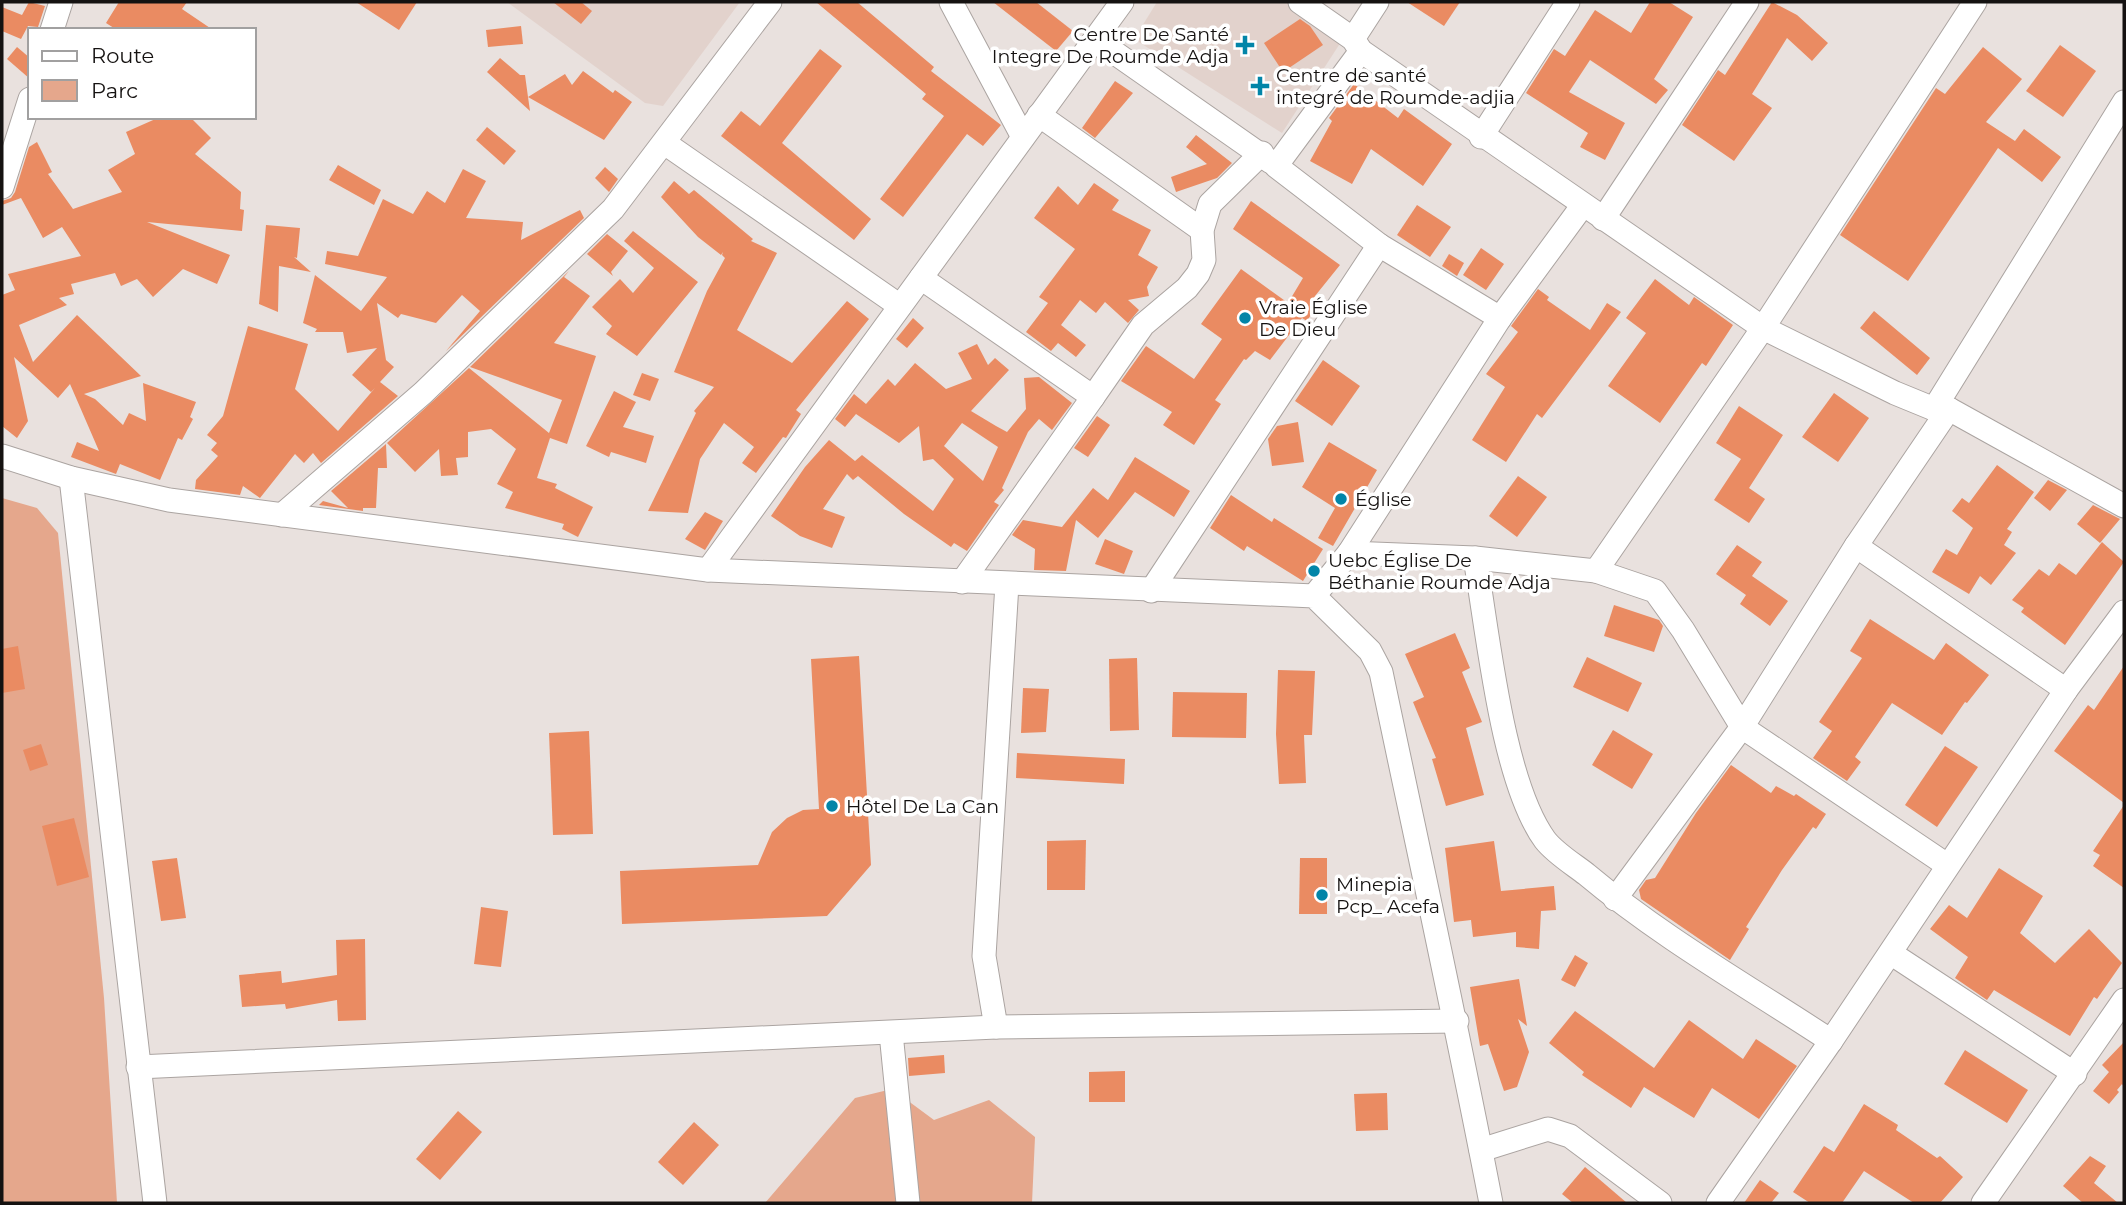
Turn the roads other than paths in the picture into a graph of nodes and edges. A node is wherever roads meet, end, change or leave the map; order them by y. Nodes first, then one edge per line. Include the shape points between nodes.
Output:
1 (61, 2) edge
2 (770, 2) edge
3 (951, 2) edge
4 (1122, 2) edge
5 (1300, 2) edge
6 (1377, 2) edge
7 (1568, 2) edge
8 (1747, 2) edge
9 (1975, 2) edge
10 (53, 28) edge
11 (1095, 39) junction
12 (1357, 45) junction
13 (2124, 102) edge
14 (28, 105) edge
15 (1039, 115) junction
16 (1481, 136) junction
17 (1023, 137) junction
18 (666, 144) junction
19 (1269, 160) junction
20 (2, 187) edge
21 (1583, 205) junction
22 (1603, 219) junction
23 (1202, 230) junction
24 (1379, 245) junction
25 (920, 278) junction
26 (900, 306) junction
27 (1500, 318) junction
28 (1763, 328) junction
29 (1093, 397) junction
30 (1941, 409) junction
31 (2, 456) edge
32 (71, 478) junction
33 (2124, 506) edge
34 (282, 515) junction
35 (1856, 546) junction
36 (1349, 553) junction
37 (1475, 558) junction
38 (708, 570) junction
39 (1596, 571) junction
40 (962, 582) junction
41 (1007, 584) junction
42 (1151, 591) junction
43 (1314, 596) junction
44 (2124, 612) edge
45 (2066, 690) junction
46 (1742, 727) junction
47 (1947, 865) junction
48 (1615, 899) junction
49 (1892, 954) junction
50 (2124, 1000) edge
51 (1457, 1021) junction
52 (996, 1027) junction
53 (891, 1033) junction
54 (1831, 1041) junction
55 (138, 1067) junction
56 (2074, 1074) junction
57 (1481, 1150) junction
58 (155, 1203) edge
59 (908, 1203) edge
60 (1491, 1203) edge
61 (1660, 1203) edge
62 (1718, 1203) edge
63 (1983, 1203) edge

1 - 10 street
2 - 18 street
3 - 17 street
4 - 11 street
5 - 12 street
6 - 12 street
7 - 16 street
8 - 22 street
9 - 28 street
11 - 15 street
11 - 19 street
12 - 16 street
12 - 19 street
13 - 30 street
14 - 20 street
15 - 17 street
15 - 23 street
16 - 21 street
17 - 25 street
18 - 26 street
18 - 34 street via 613,209 423,393
19 - 23 street via 1210,204
19 - 24 street
21 - 22 street
21 - 27 street
22 - 28 street
23 - 29 street via 1204,260 1198,274 1143,325
24 - 27 street
24 - 42 street
25 - 26 street
25 - 29 street
26 - 38 street
27 - 36 street
28 - 30 street
28 - 39 street
29 - 40 street
30 - 33 street
30 - 35 street
31 - 32 street
32 - 34 street via 169,500
32 - 55 street
34 - 38 street
35 - 45 street
35 - 46 street
36 - 37 street
36 - 43 street
37 - 39 street
37 - 48 street via 1500,709 1529,811 1546,841
38 - 40 street
39 - 46 street via 1655,591
40 - 41 street
41 - 42 street
41 - 52 street via 984,956
42 - 43 street
43 - 51 street via 1370,651 1381,672
44 - 45 street
45 - 47 street
46 - 47 street
46 - 48 street
47 - 49 street
48 - 54 street
49 - 54 street
49 - 56 street
50 - 56 street
51 - 52 street
51 - 57 street
52 - 53 street
53 - 55 street
53 - 59 street
54 - 62 street
55 - 58 street
56 - 63 street
57 - 60 street
57 - 61 street via 1548,1129 1570,1136

